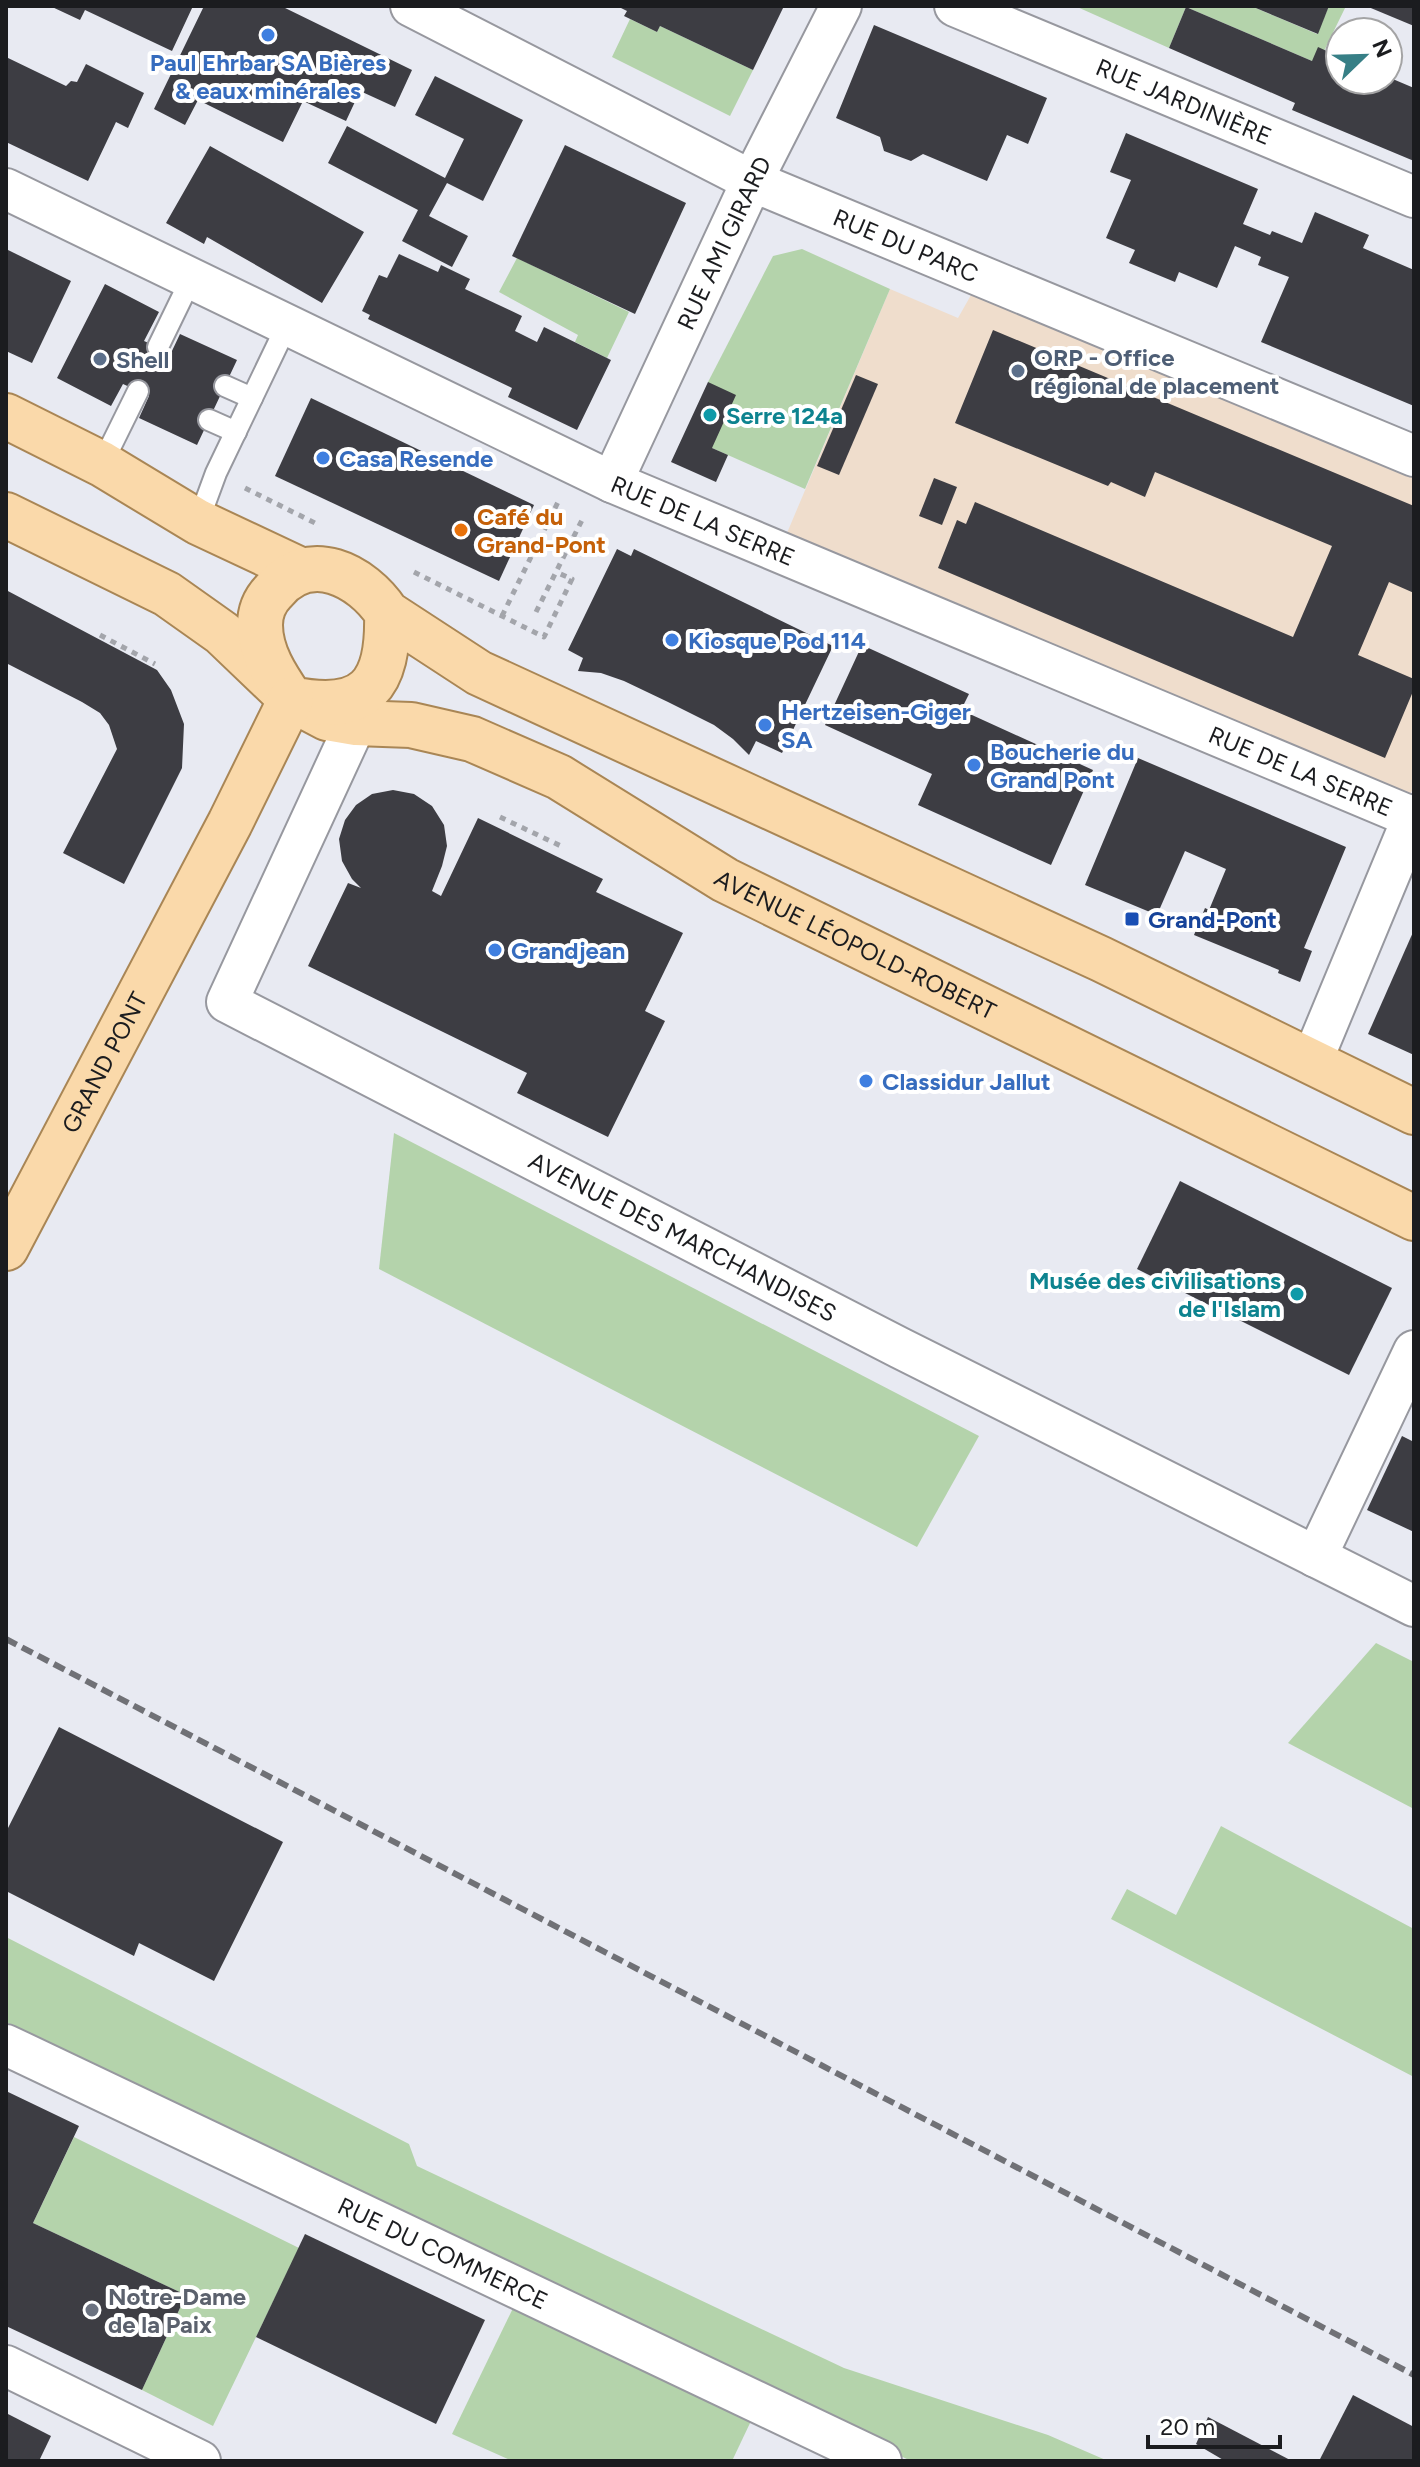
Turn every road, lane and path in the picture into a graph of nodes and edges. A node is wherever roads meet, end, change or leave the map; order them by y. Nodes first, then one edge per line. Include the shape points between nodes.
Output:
1 (411, 6) edge
2 (841, 6) edge
3 (955, 6) edge
4 (752, 181) junction
5 (6, 189) edge
6 (1414, 197) edge
7 (191, 279) junction
8 (287, 325) junction
9 (158, 347) dead end
10 (225, 386) dead end
11 (138, 391) dead end
12 (252, 398) junction
13 (6, 416) edge
14 (209, 420) dead end
15 (236, 432) junction
16 (1414, 456) edge
17 (102, 464) junction
18 (612, 482) junction
19 (6, 515) edge
20 (585, 515) dead end
21 (580, 520) dead end
22 (198, 522) junction
23 (300, 570) junction
24 (556, 572) junction
25 (536, 612) dead end
26 (387, 613) junction
27 (502, 616) dead end
28 (552, 619) dead end
29 (100, 635) dead end
30 (155, 664) dead end
31 (291, 699) junction
32 (356, 723) junction
33 (500, 817) dead end
34 (1414, 817) edge
35 (563, 847) dead end
36 (1311, 1063) junction
37 (1414, 1112) edge
38 (1414, 1218) edge
39 (6, 1248) edge
40 (1414, 1351) edge
41 (1316, 1557) junction
42 (1414, 1606) edge
43 (6, 2045) edge
44 (6, 2366) edge
45 (200, 2461) edge
46 (881, 2461) edge

1 - 4 street, RUE DU PARC
2 - 4 street, RUE AMI GIRARD
3 - 6 street, RUE JARDINIÈRE
4 - 16 street, RUE DU PARC
4 - 18 street, RUE AMI GIRARD
5 - 7 street, RUE DE LA SERRE
7 - 8 street, RUE DE LA SERRE
7 - 9 lane
8 - 12 lane
8 - 18 street, RUE DE LA SERRE
10 - 12 lane
11 - 17 lane
12 - 15 lane
13 - 17 main road
14 - 15 lane
15 - 22 lane
17 - 22 main road
18 - 34 street, RUE DE LA SERRE
19 - 31 main road, AVENUE LÉOPOLD-ROBERT via 167,594 222,633
20 - 27 path via 557,502
21 - 24 path
22 - 23 main road
23 - 26 main road via 341,573 365,586
23 - 31 main road via 280,583 261,616 267,657
24 - 25 path
24 - 28 path via 572,579
26 - 31 main road via 384,661 366,692 344,702
26 - 36 main road via 479,673 1101,959
29 - 30 path
31 - 32 main road, AVENUE LÉOPOLD-ROBERT via 327,718
31 - 39 main road, GRAND PONT
32 - 38 main road, AVENUE LÉOPOLD-ROBERT via 411,725 472,739 559,777 725,880
32 - 41 street, AVENUE DES MARCHANDISES via 227,1002
33 - 35 path
34 - 36 street
36 - 37 main road
40 - 41 street
41 - 42 street, AVENUE DES MARCHANDISES
43 - 46 street, RUE DU COMMERCE
44 - 45 street

